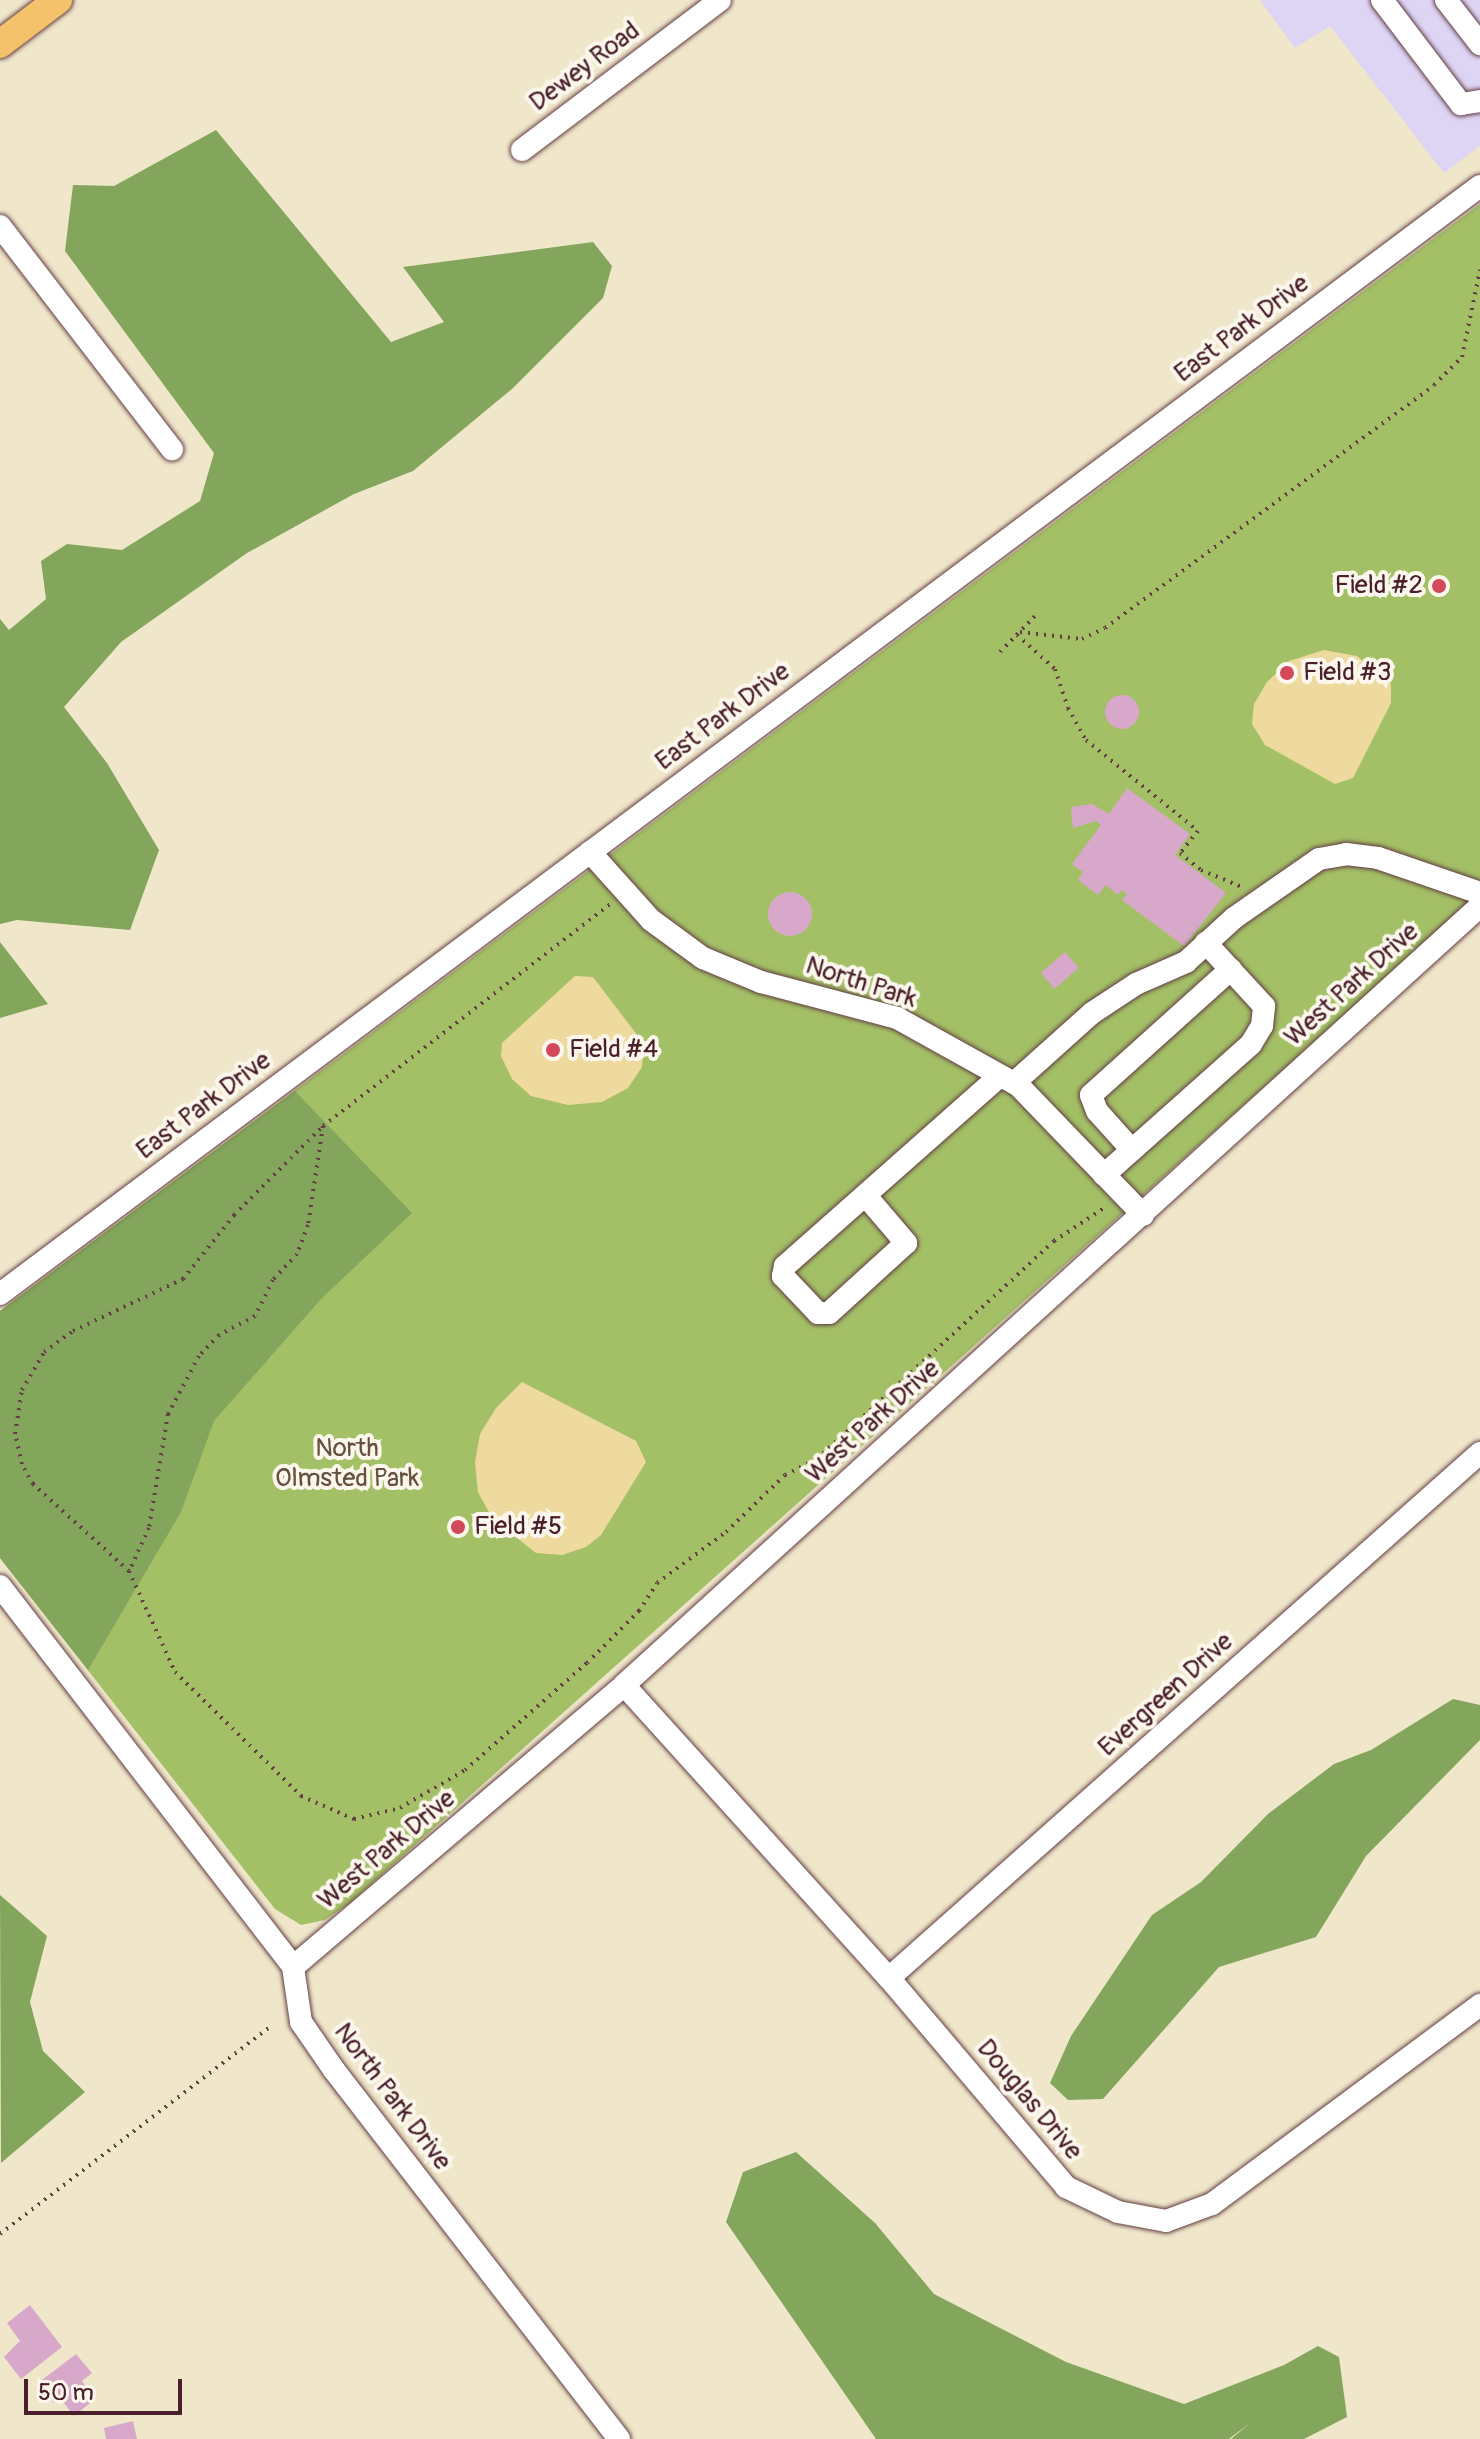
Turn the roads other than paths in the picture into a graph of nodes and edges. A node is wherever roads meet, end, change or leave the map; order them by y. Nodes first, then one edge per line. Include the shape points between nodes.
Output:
1 (58, 0) edge
2 (720, 0) edge
3 (1382, 0) edge
4 (1446, 0) edge
5 (0, 44) edge
6 (1480, 44) edge
7 (1480, 101) edge
8 (522, 150) dead end
9 (1480, 186) edge
10 (0, 226) edge
11 (172, 449) dead end
12 (590, 852) junction
13 (1480, 893) edge
14 (1480, 906) edge
15 (1206, 943) junction
16 (1231, 969) junction
17 (1007, 1079) junction
18 (1132, 1150) junction
19 (1104, 1175) junction
20 (866, 1196) junction
21 (1143, 1215) junction
22 (0, 1294) edge
23 (1480, 1453) edge
24 (0, 1586) edge
25 (624, 1685) junction
26 (293, 1967) junction
27 (889, 1978) junction
28 (1480, 2005) edge
29 (619, 2439) edge

1 - 5 main road
2 - 8 street, Dewey Road
3 - 7 street via 1461,104
4 - 6 street
9 - 12 street, East Park Drive
10 - 11 street
12 - 17 street, North Park via 651,920 703,958 761,982 897,1018
12 - 22 street, East Park Drive
13 - 15 street via 1378,858 1346,854 1319,859 1262,896
14 - 21 street, West Park Drive
15 - 16 street
15 - 17 street via 1186,962 1136,984 1092,1013
16 - 18 street via 1264,1006 1262,1026 1251,1044
16 - 18 street via 1091,1095 1097,1111
17 - 19 street, North Park
17 - 20 street
18 - 19 street
19 - 21 street, North Park
20 - 20 street via 785,1266 783,1276 818,1313 829,1313 906,1243
21 - 25 street, West Park Drive
23 - 27 street, Evergreen Drive
24 - 26 street, North Park Drive
25 - 26 street, West Park Drive
25 - 27 street, Douglas Drive
26 - 29 street, North Park Drive via 301,2022 334,2070
27 - 28 street, Douglas Drive via 1066,2187 1118,2212 1166,2221 1212,2204

